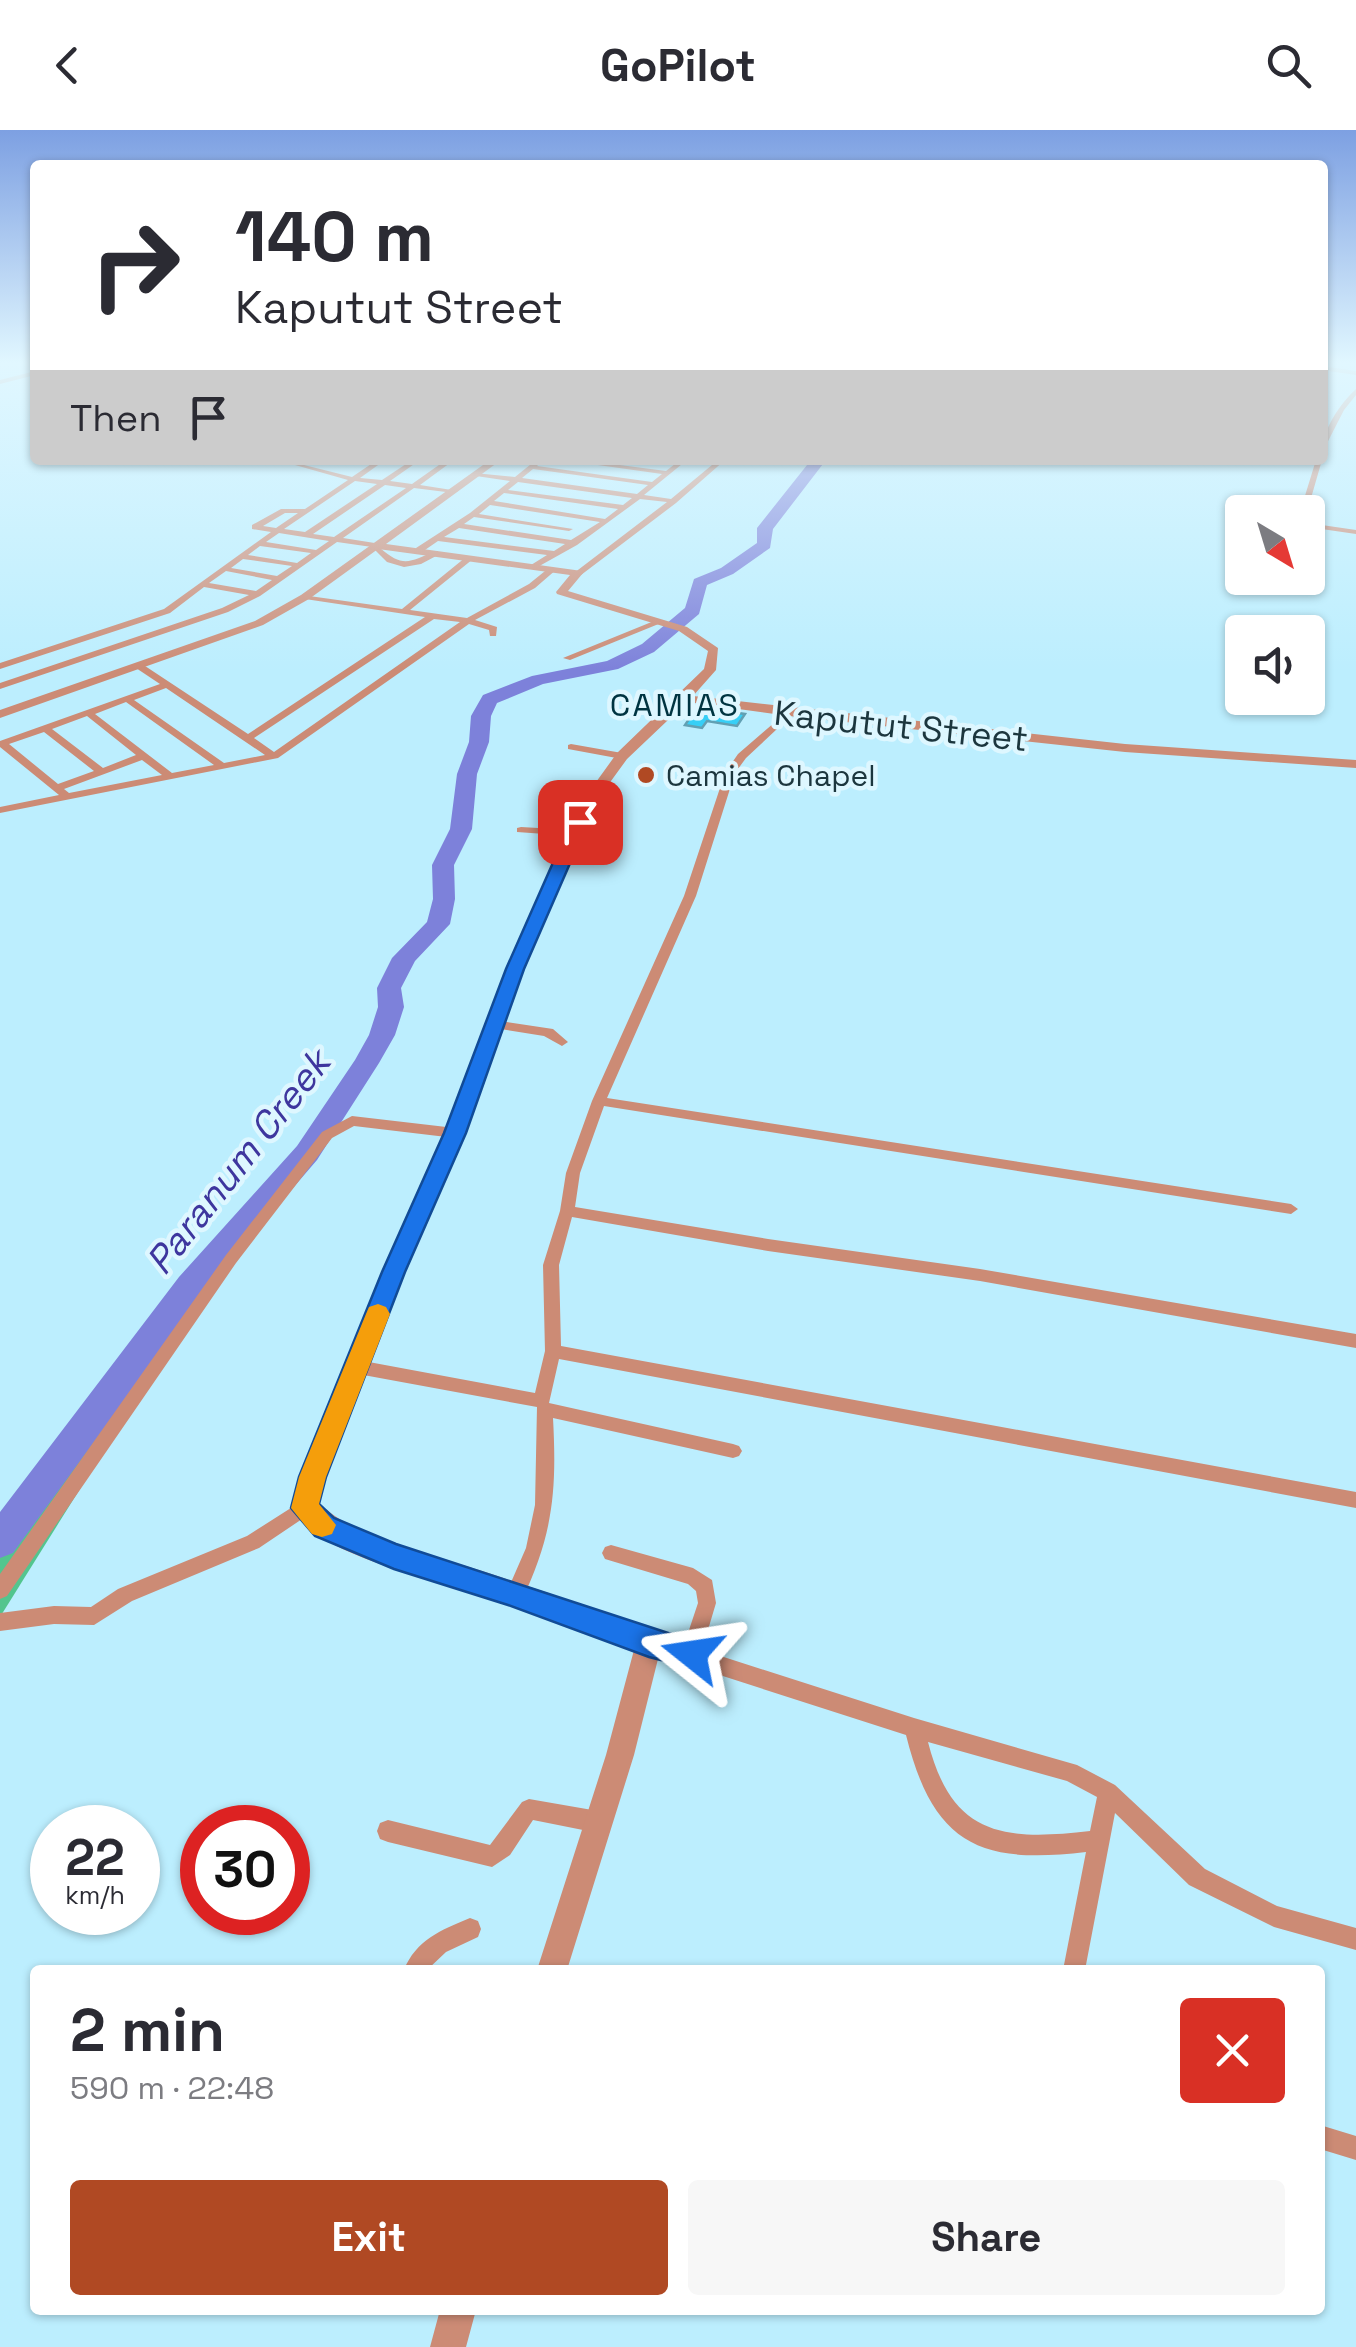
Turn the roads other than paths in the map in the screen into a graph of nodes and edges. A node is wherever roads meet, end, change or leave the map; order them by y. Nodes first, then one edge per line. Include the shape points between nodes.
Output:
1 (302, 465) edge
2 (374, 465) edge
3 (411, 465) edge
4 (444, 465) edge
5 (489, 465) edge
6 (533, 465) edge
7 (604, 465) edge
8 (641, 465) edge
9 (677, 465) edge
10 (716, 465) edge
11 (1317, 465) edge
12 (530, 467) junction
13 (636, 469) junction
14 (399, 473) junction
15 (667, 473) junction
16 (476, 474) junction
17 (427, 477) junction
18 (352, 478) junction
19 (516, 480) junction
20 (382, 482) junction
21 (654, 484) junction
22 (413, 486) junction
23 (501, 491) junction
24 (454, 492) junction
25 (640, 495) junction
26 (1308, 495) edge
27 (673, 501) junction
28 (486, 502) junction
29 (623, 507) junction
30 (304, 511) junction
31 (473, 515) junction
32 (582, 517) junction
33 (607, 521) junction
34 (457, 524) junction
35 (1325, 527) edge
36 (569, 529) junction
37 (276, 531) junction
38 (1356, 532) edge
39 (306, 535) junction
40 (438, 539) junction
41 (335, 540) junction
42 (554, 540) junction
43 (259, 543) junction
44 (574, 543) junction
45 (377, 547) junction
46 (419, 550) junction
47 (316, 552) junction
48 (434, 553) junction
49 (557, 554) junction
50 (242, 556) junction
51 (468, 559) junction
52 (298, 564) junction
53 (534, 566) junction
54 (224, 569) junction
55 (553, 570) junction
56 (578, 573) junction
57 (278, 579) junction
58 (204, 585) junction
59 (257, 594) junction
60 (305, 597) junction
61 (184, 600) junction
62 (406, 609) junction
63 (225, 610) junction
64 (167, 611) junction
65 (434, 615) junction
66 (468, 621) junction
67 (662, 623) junction
68 (187, 624) junction
69 (493, 634) dead end
70 (214, 640) junction
71 (567, 658) dead end
72 (0, 666) edge
73 (139, 666) junction
74 (0, 686) edge
75 (166, 686) junction
76 (684, 698) junction
77 (127, 699) junction
78 (88, 713) junction
79 (0, 714) edge
80 (789, 714) junction
81 (45, 728) junction
82 (248, 738) junction
83 (1, 743) edge
84 (570, 747) dead end
85 (143, 756) junction
86 (274, 756) junction
87 (622, 756) junction
88 (1356, 764) edge
89 (223, 767) junction
90 (102, 772) junction
91 (171, 777) junction
92 (57, 788) junction
93 (67, 797) junction
94 (0, 798) edge
95 (6, 809) edge
96 (521, 830) dead end
97 (573, 833) junction
98 (493, 1024) junction
99 (562, 1042) dead end
100 (599, 1101) junction
101 (455, 1133) junction
102 (1290, 1209) dead end
103 (568, 1211) junction
104 (1356, 1341) edge
105 (553, 1350) junction
106 (358, 1367) junction
107 (543, 1405) junction
108 (733, 1451) dead end
109 (1356, 1500) edge
110 (305, 1508) junction
111 (611, 1553) dead end
112 (0, 1590) edge
113 (514, 1596) junction
114 (0, 1622) edge
115 (649, 1643) junction
116 (692, 1654) junction
117 (914, 1728) junction
118 (1108, 1792) junction
119 (598, 1822) junction
120 (388, 1832) dead end
121 (1100, 1840) junction
122 (470, 1929) dead end
123 (1356, 1939) edge
124 (418, 1965) edge
125 (554, 1965) edge
126 (1075, 1965) edge
127 (1325, 2139) edge
128 (1356, 2148) edge
129 (457, 2315) edge
130 (448, 2347) edge

1 - 18 street
2 - 18 street
3 - 14 street
4 - 17 street
5 - 16 street
6 - 12 street
7 - 13 street
8 - 13 street
9 - 15 street
10 - 27 street
11 - 26 street
12 - 19 street
12 - 21 street
13 - 15 street
14 - 17 street
14 - 20 street
15 - 21 street
16 - 19 street
16 - 24 street
17 - 22 street
18 - 20 street
18 - 30 street
19 - 23 street
19 - 25 street
20 - 22 street
20 - 39 street
21 - 25 street
22 - 24 street
22 - 41 street
23 - 28 street
23 - 29 street
24 - 45 street
25 - 27 street
25 - 29 street
27 - 56 street
28 - 31 street
28 - 32 street
29 - 33 street
30 - 37 street
30 - 37 street via 284,511 256,526
31 - 34 street
31 - 36 street
32 - 33 street
32 - 36 street
33 - 44 street
34 - 40 street
34 - 42 street
35 - 38 street
36 - 42 street
37 - 39 street
37 - 43 street
39 - 41 street
40 - 46 street
40 - 49 street
41 - 45 street
41 - 47 street
42 - 44 street
43 - 47 street
43 - 50 street
44 - 49 street
45 - 46 street
45 - 48 street via 409,567
45 - 60 street
46 - 48 street
47 - 52 street
48 - 51 street
49 - 53 street
50 - 52 street
50 - 54 street
51 - 53 street
51 - 62 street
52 - 57 street
53 - 55 street
54 - 57 street
54 - 58 street
55 - 56 street
55 - 66 street
56 - 67 street via 561,592
57 - 59 street
58 - 59 street
58 - 61 street
59 - 63 street
60 - 62 street
60 - 70 street
61 - 63 street
61 - 64 street
62 - 65 street
63 - 68 street
64 - 68 street
64 - 72 street
65 - 66 street
65 - 82 street
66 - 69 street
66 - 86 street
67 - 71 street
67 - 76 street via 705,641 716,657
68 - 70 street
68 - 74 street
70 - 73 street
73 - 75 street
73 - 79 street
75 - 77 street
75 - 82 street
76 - 80 street, Kaputut Street
76 - 87 street
77 - 78 street
77 - 89 street
78 - 81 street
78 - 85 street
80 - 88 street, Kaputut Street via 1152,752
80 - 100 street via 730,773 690,896
81 - 83 street
81 - 90 street
82 - 86 street
83 - 92 street
84 - 87 street
85 - 90 street
85 - 91 street
86 - 89 street
87 - 97 street
89 - 91 street
90 - 92 street
91 - 93 street
92 - 93 street
93 - 95 street
94 - 95 street
96 - 97 street
97 - 98 street
98 - 99 street via 548,1032
98 - 101 street
100 - 102 street
100 - 103 street via 573,1173
101 - 106 street
101 - 112 street via 352,1121 328,1136 231,1259
103 - 104 street
103 - 105 street via 551,1265
105 - 107 street
105 - 109 street
106 - 107 street
106 - 110 street
107 - 108 street
107 - 113 street via 543,1532
110 - 113 street via 324,1527
110 - 114 street via 253,1542 125,1596 94,1616
111 - 116 street via 705,1586 707,1603
113 - 115 street
115 - 116 street
115 - 119 street
116 - 117 street
117 - 118 street via 1048,1763
117 - 121 street via 926,1776 946,1808 986,1842 1040,1849
118 - 121 street
118 - 123 street via 1197,1877 1274,1916
119 - 120 street via 529,1809 492,1856
119 - 125 street
121 - 126 street
122 - 124 street via 438,1943
127 - 128 street
129 - 130 street

